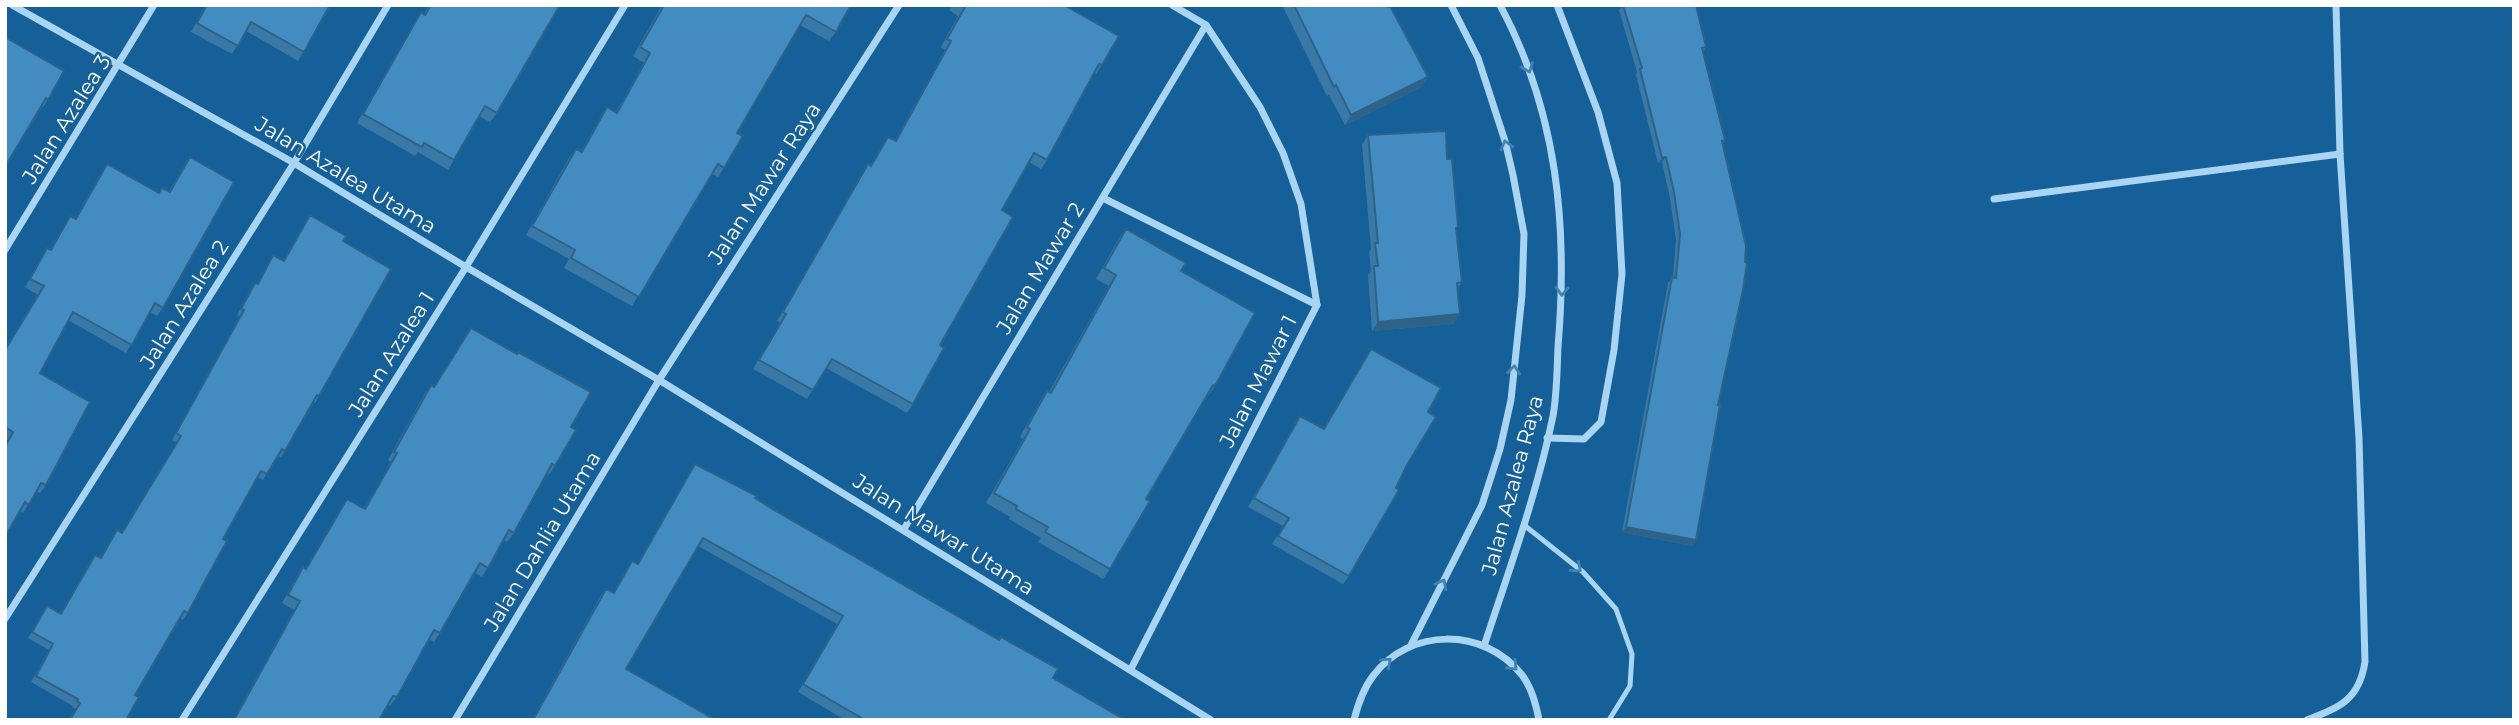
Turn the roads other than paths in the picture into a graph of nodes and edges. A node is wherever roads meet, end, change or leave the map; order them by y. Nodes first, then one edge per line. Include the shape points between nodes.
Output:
1 (12, 5) edge
2 (154, 5) edge
3 (388, 5) edge
4 (625, 5) edge
5 (899, 5) edge
6 (1172, 5) edge
7 (1451, 5) edge
8 (1500, 5) edge
9 (1557, 5) edge
10 (2336, 5) edge
11 (1206, 25) junction
12 (120, 65) junction
13 (2340, 154) junction
14 (294, 163) junction
15 (1103, 198) junction
16 (1994, 199) dead end
17 (5, 250) edge
18 (466, 267) junction
19 (1317, 305) junction
20 (659, 380) junction
21 (1547, 438) junction
22 (1524, 525) junction
23 (904, 529) junction
24 (5, 619) edge
25 (1411, 645) junction
26 (1484, 646) junction
27 (1130, 669) junction
28 (182, 720) edge
29 (455, 720) edge
30 (1211, 720) edge
31 (1354, 720) edge
32 (1539, 720) edge
33 (1609, 720) edge
34 (2307, 720) edge

1 - 12 street, Jalan Azalea Utama
2 - 12 street, Jalan Azalea 3
3 - 14 street, Jalan Azalea 2
4 - 18 street, Jalan Azalea 1
5 - 20 street, Jalan Mawar Raya
6 - 11 street, Jalan Mawar 1
25 -> 7 street, Jalan Azalea Raya via 1482,505 1493,471 1511,400 1522,295 1524,234 1505,141 1478,58
8 -> 21 street, Jalan Azalea Raya via 1541,101 1559,205 1563,287
9 - 21 street via 1598,112 1616,183 1622,274 1615,350 1601,422 1584,439
10 - 13 street
11 - 15 street, Jalan Mawar 2
11 - 19 street, Jalan Mawar 1 via 1260,107 1283,153 1301,204
12 - 14 street, Jalan Azalea Utama
12 - 17 street, Jalan Azalea 3
13 - 16 street
13 - 34 street via 2360,438 2365,662 2362,681 2354,693 2336,708
14 - 18 street, Jalan Azalea Utama
14 - 24 street, Jalan Azalea 2
15 - 19 street
15 - 23 street, Jalan Mawar 2
18 - 20 street, Jalan Azalea Utama
18 - 28 street, Jalan Azalea 1
19 - 27 street, Jalan Mawar 1
20 - 23 street, Jalan Mawar Utama
20 - 29 street, Jalan Dahlia Utama
21 - 22 street, Jalan Azalea Raya
22 - 26 street, Jalan Azalea Raya
22 -> 33 lane via 1583,572 1616,609 1632,654 1630,686
23 - 27 street, Jalan Mawar Utama
25 - 26 street via 1460,639
31 -> 25 street via 1372,676 1389,658
26 -> 32 street via 1505,658 1522,676
27 - 30 street, Jalan Mawar Utama

